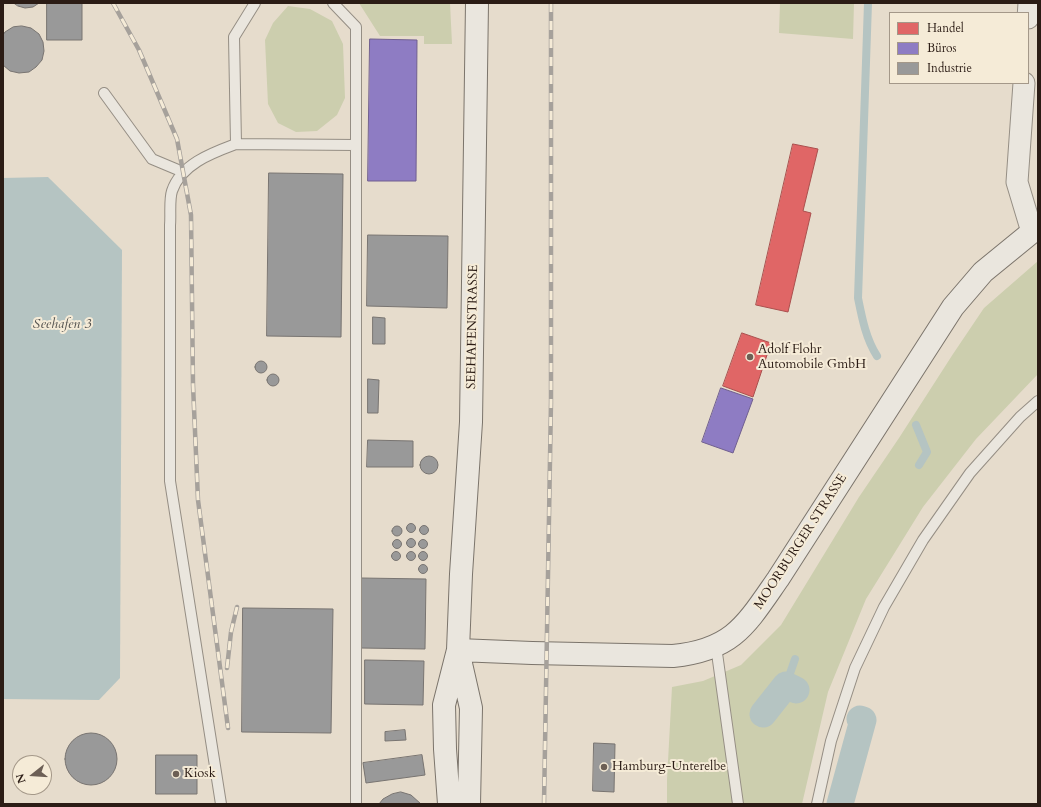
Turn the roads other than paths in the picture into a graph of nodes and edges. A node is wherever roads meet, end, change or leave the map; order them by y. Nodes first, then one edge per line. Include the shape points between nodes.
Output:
1 (255, 3) edge
2 (333, 3) edge
3 (477, 3) edge
4 (1024, 84) edge
5 (104, 93) dead end
6 (236, 144) junction
7 (356, 145) junction
8 (183, 172) junction
9 (1035, 231) edge
10 (1038, 401) edge
11 (716, 646) junction
12 (458, 650) junction
13 (220, 804) edge
14 (356, 804) edge
15 (449, 804) edge
16 (469, 804) edge
17 (738, 804) edge
18 (817, 804) edge

1 - 6 lane via 234,37
2 - 7 lane via 356,27
3 - 12 main road, SEEHAFENSTRASSE via 472,422 460,574
4 - 9 street via 1017,182
5 - 8 lane via 152,159
6 - 7 lane
6 - 8 lane via 205,156
7 - 14 lane
8 - 13 lane via 172,192 171,205 170,481
9 - 11 main road, MOORBURGER STRASSE via 983,272 953,307 762,602 740,629
10 - 18 lane via 1020,417 970,473 923,540 884,607 854,668 831,741
11 - 12 main road, MOORBURGER STRASSE via 695,653 673,656
11 - 17 lane
12 - 15 main road via 444,705
12 - 16 main road via 471,708

